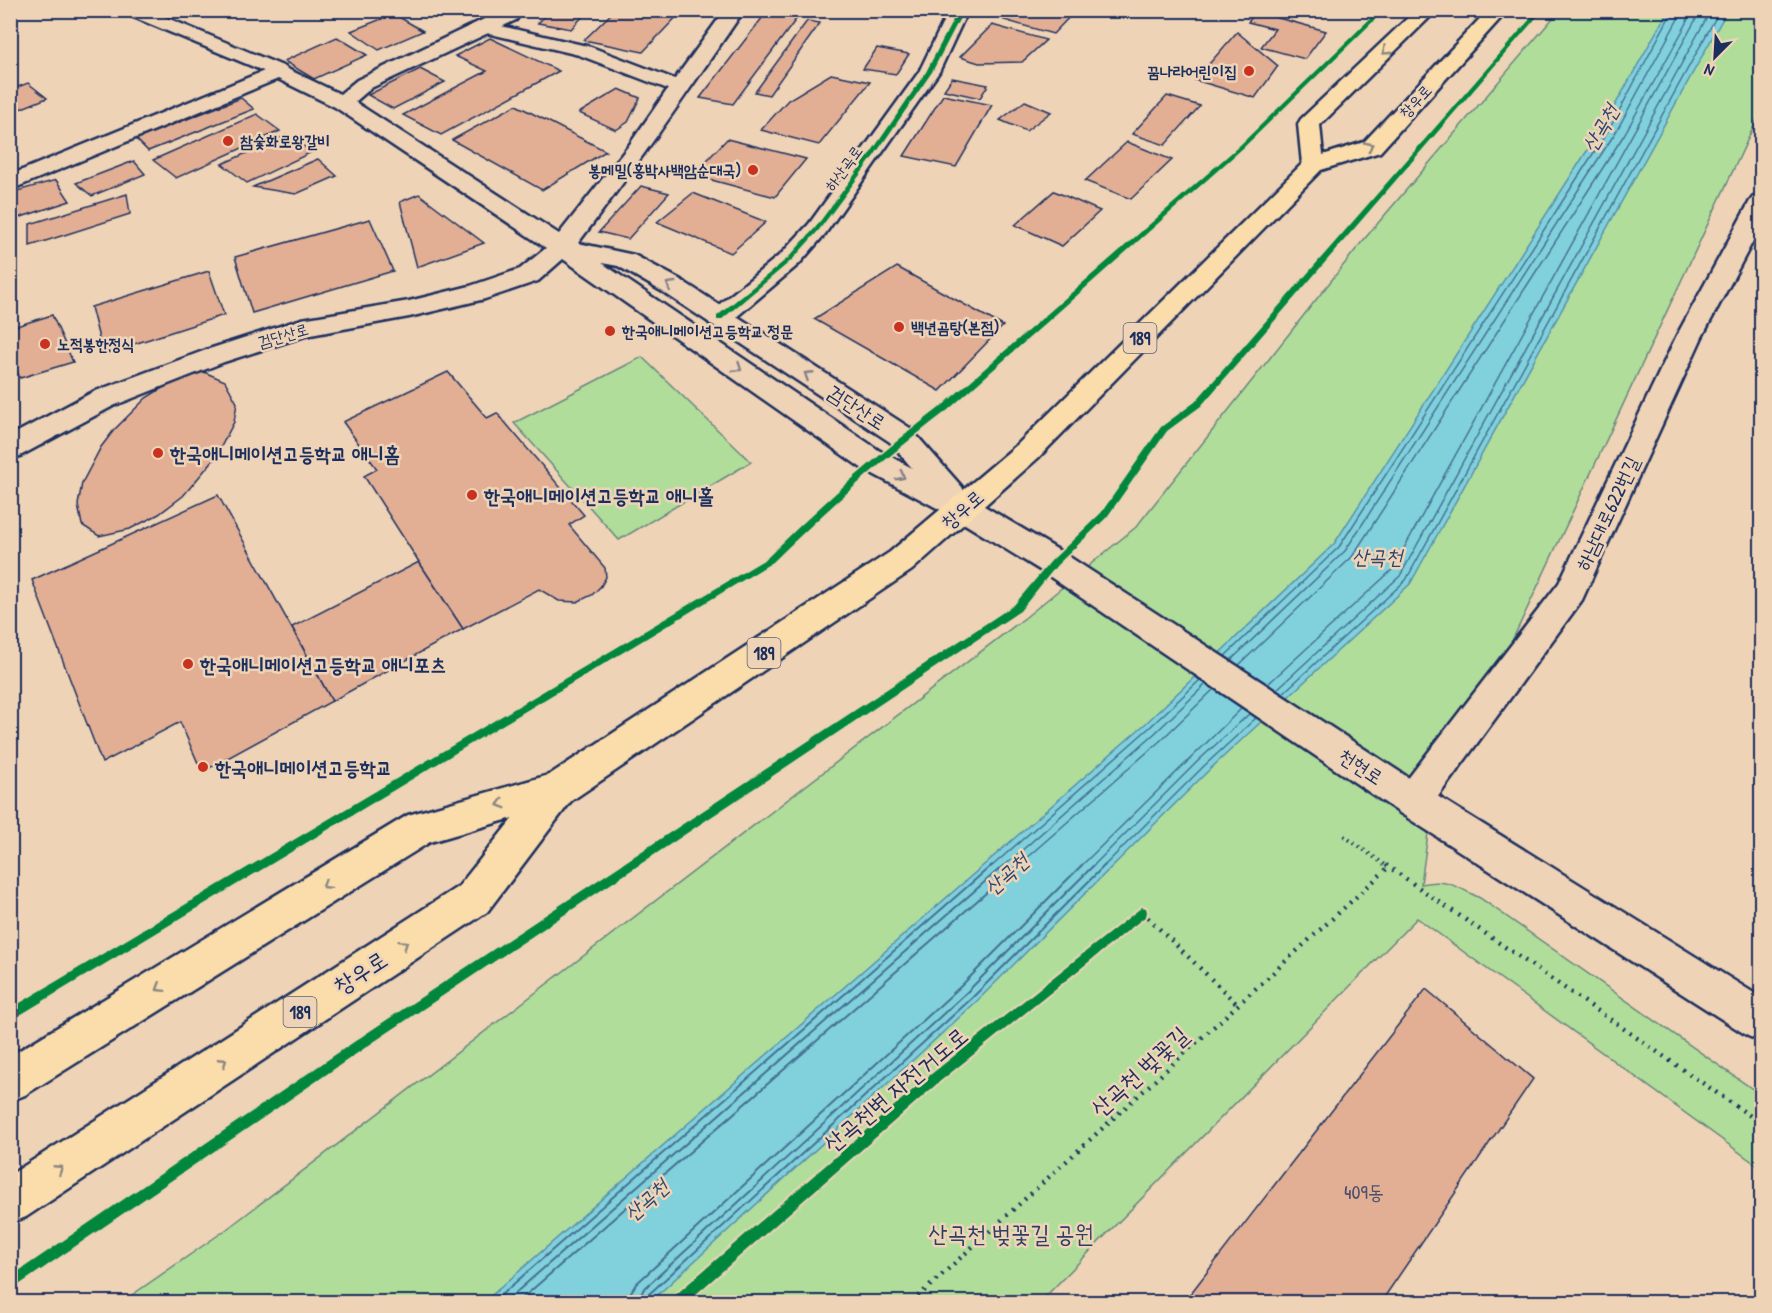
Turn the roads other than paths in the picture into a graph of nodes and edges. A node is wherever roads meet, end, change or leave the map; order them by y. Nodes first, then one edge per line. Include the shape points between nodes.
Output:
1 (132, 10) edge
2 (514, 10) edge
3 (735, 10) edge
4 (959, 10) edge
5 (1428, 10) edge
6 (1499, 10) edge
7 (484, 27) junction
8 (279, 71) junction
9 (679, 87) junction
10 (342, 103) junction
11 (1313, 165) junction
12 (22, 173) edge
13 (10, 183) edge
14 (1761, 201) edge
15 (562, 247) junction
16 (719, 318) junction
17 (10, 449) edge
18 (963, 508) junction
19 (558, 789) junction
20 (1413, 801) junction
21 (1761, 1022) edge
22 (10, 1080) edge
23 (10, 1201) edge

1 - 8 lane
2 - 7 street
3 - 9 street, 검단산로
4 - 16 street, 하산곡로 via 929,72 817,230 790,259
5 -> 11 main road via 1309,124
11 -> 6 main road, 창우로 / 189 via 1372,147
7 - 9 lane via 585,51
7 - 10 street via 364,84
8 - 10 street
8 - 12 street
9 - 15 street, 검단산로 via 639,148
10 - 15 street
11 - 18 main road, 창우로 / 189 via 1028,451
12 - 13 street
14 - 20 street, 하남대로622번길 via 1689,337 1571,591
16 -> 15 street, 검단산로 via 625,260
15 - 17 street, 검단산로 via 529,275 476,293 302,328 215,356 103,399
15 -> 18 street, 검단산로 via 870,459
18 -> 16 street, 검단산로 via 900,435
18 - 19 main road, 창우로 / 189 via 901,561
18 - 20 street, 천현로
19 -> 22 main road, 창우로 / 189 via 421,827
23 -> 19 main road, 창우로 / 189 via 473,899
20 - 21 street, 천현로

